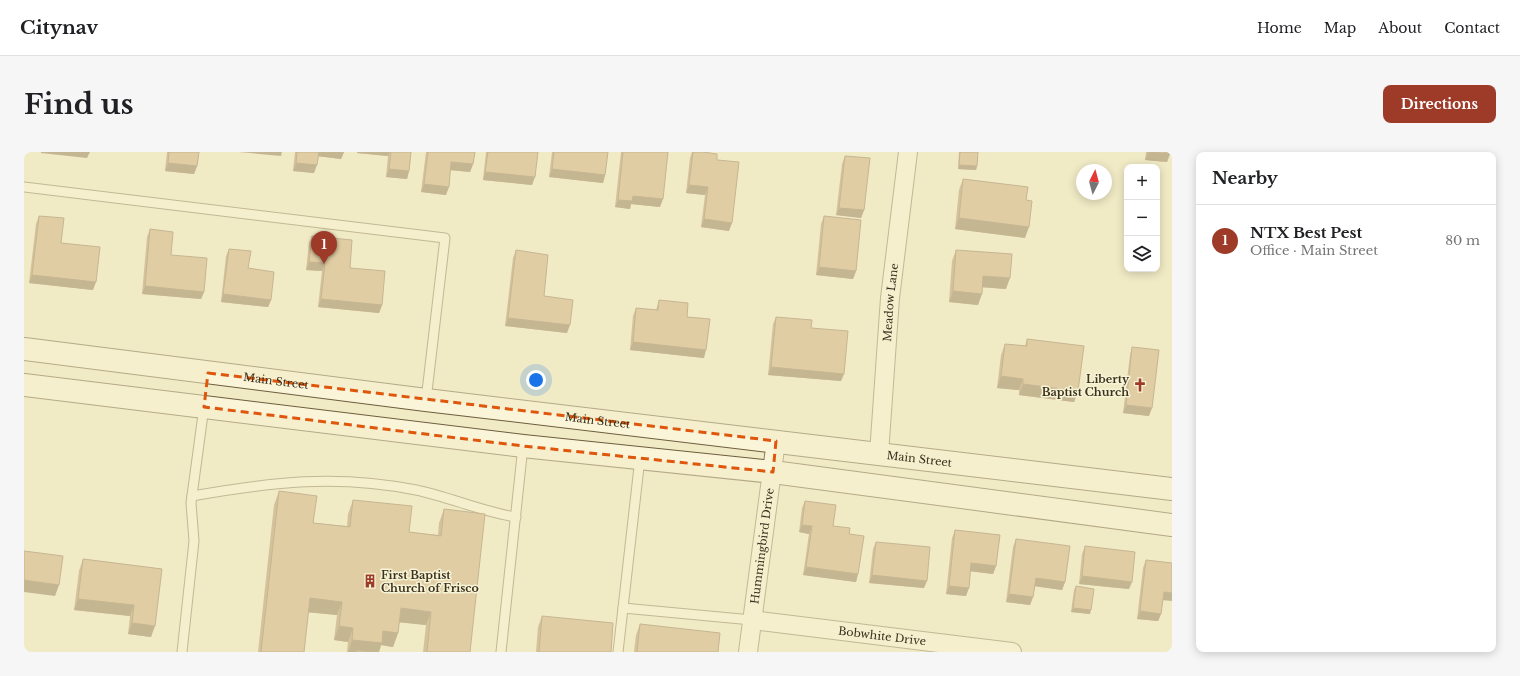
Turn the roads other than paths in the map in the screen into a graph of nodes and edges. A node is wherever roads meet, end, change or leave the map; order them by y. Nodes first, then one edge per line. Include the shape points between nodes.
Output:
1 (908, 152) edge
2 (24, 188) edge
3 (24, 349) edge
4 (208, 373) junction
5 (24, 385) edge
6 (426, 400) junction
7 (204, 407) junction
8 (527, 412) junction
9 (423, 433) junction
10 (776, 441) junction
11 (523, 446) junction
12 (879, 454) junction
13 (640, 458) junction
14 (773, 472) junction
15 (1172, 489) edge
16 (192, 496) junction
17 (516, 517) junction
18 (1172, 525) edge
19 (623, 608) junction
20 (752, 620) junction
21 (182, 652) edge
22 (501, 652) edge
23 (618, 652) edge
24 (748, 652) edge
25 (1012, 652) edge

1 - 12 street, Meadow Lane via 890,298
2 - 6 lane via 445,238
3 - 4 main road, Main Street
4 - 6 main road, Main Street
4 - 7 main road
5 - 7 main road
6 - 8 main road, Main Street
6 - 9 main road
7 - 9 main road
7 - 16 lane
8 - 10 main road, Main Street
8 - 11 main road
9 - 11 main road
10 - 12 main road, Main Street
10 - 14 street, Hummingbird Drive
11 - 13 main road
11 - 17 lane
12 - 15 main road, Main Street
13 - 14 main road
13 - 19 lane
14 - 18 main road
14 - 20 street, Hummingbird Drive
16 - 17 lane via 294,481 353,481 418,491
16 - 21 lane via 194,548
17 - 22 lane
19 - 20 lane
19 - 23 lane
20 - 24 street, Hummingbird Drive
20 - 25 street, Bobwhite Drive

